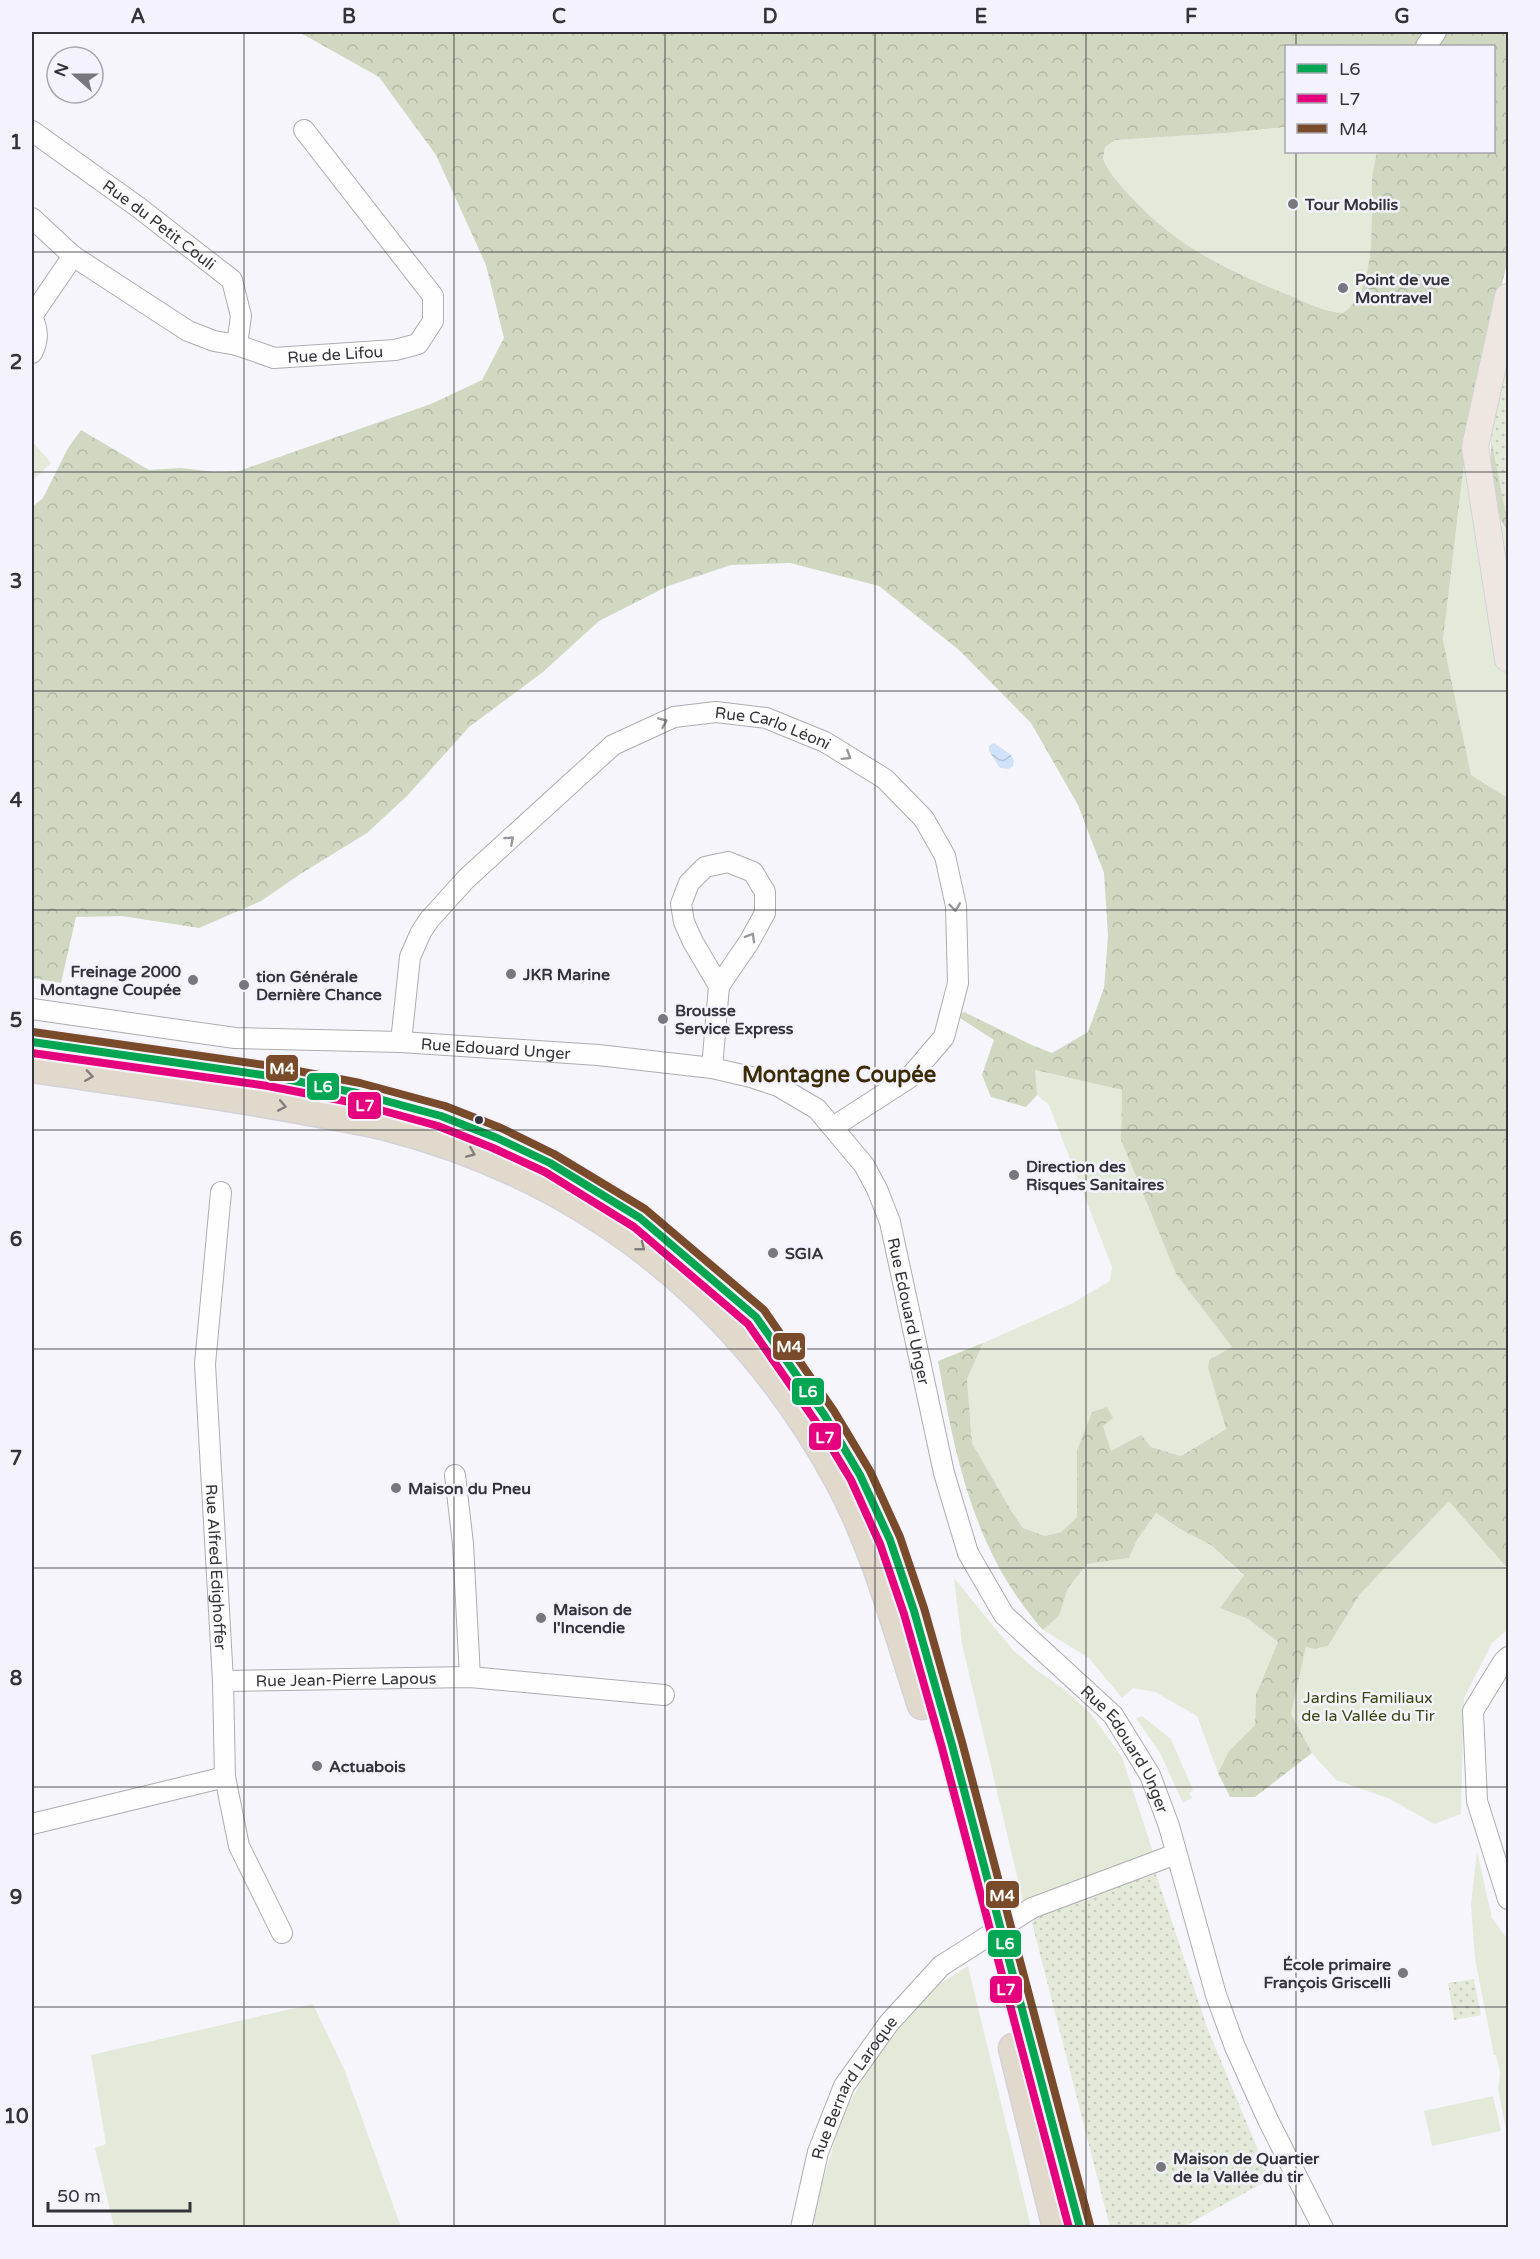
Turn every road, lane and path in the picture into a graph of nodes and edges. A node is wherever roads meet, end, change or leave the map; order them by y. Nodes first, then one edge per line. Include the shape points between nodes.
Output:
1 (1436, 32) edge
2 (1427, 45) edge
3 (304, 130) dead end
4 (32, 131) edge
5 (32, 218) edge
6 (73, 256) junction
7 (1509, 297) edge
8 (32, 315) edge
9 (237, 345) junction
10 (32, 353) edge
11 (1509, 659) edge
12 (719, 986) junction
13 (32, 1009) edge
14 (32, 1042) edge
15 (401, 1042) junction
16 (32, 1068) edge
17 (712, 1068) junction
18 (833, 1127) junction
19 (221, 1192) dead end
20 (455, 1475) dead end
21 (1506, 1660) edge
22 (470, 1677) junction
23 (223, 1681) junction
24 (664, 1695) dead end
25 (225, 1777) junction
26 (32, 1824) edge
27 (1176, 1854) junction
28 (1509, 1899) edge
29 (282, 1933) dead end
30 (801, 2228) edge
31 (1057, 2228) edge
32 (1080, 2228) edge
33 (1323, 2228) edge

1 - 2 street
3 - 9 street, Rue de Lifou via 433,296 433,321 418,344 395,350 274,358
4 - 9 street, Rue du Petit Couli via 232,280 242,316
5 - 6 street, Rue de Lifou
6 - 8 street
6 - 9 street, Rue de Lifou via 188,331
7 - 11 main road via 1475,447
8 - 10 street via 38,342
12 -> 12 street via 765,913 765,892 753,872 728,862 705,867 689,883 681,904 684,922
12 - 17 street
13 - 15 street, Rue Edouard Unger via 235,1038
14 - 32 highway via 270,1076 357,1093 441,1116 550,1163 640,1218 756,1317 825,1416 860,1475 890,1540 952,1745
15 - 17 street, Rue Edouard Unger via 598,1055
15 -> 18 street, Rue Carlo Léoni via 407,976 414,946 429,920 466,879 613,745 674,717 716,711 766,718 825,742 885,779 924,819 945,856 956,906 958,983 944,1037 909,1078
16 -> 31 highway via 269,1103 385,1125 461,1148 553,1189 621,1232 691,1287 756,1355 807,1425 840,1482 872,1551 947,1782
17 - 18 street, Rue Edouard Unger via 778,1086 817,1109
18 - 27 street, Rue Edouard Unger via 864,1165 890,1222 944,1473 968,1553 1004,1615 1123,1728 1149,1775
19 - 23 street, Rue Alfred Edighoffer via 205,1364
20 - 22 street
21 - 28 street via 1473,1711 1478,1801
22 - 23 street, Rue Jean-Pierre Lapous
22 - 24 street, Rue Jean-Pierre Lapous
23 - 25 street, Rue Alfred Edighoffer
25 - 26 street
25 - 29 street, Rue Alfred Edighoffer via 239,1846
27 - 30 street, Rue Bernard Laroque, bridge via 1032,1908 941,1966 889,2023 844,2086 818,2152
27 - 33 street, Rue Edouard Unger via 1235,2047

